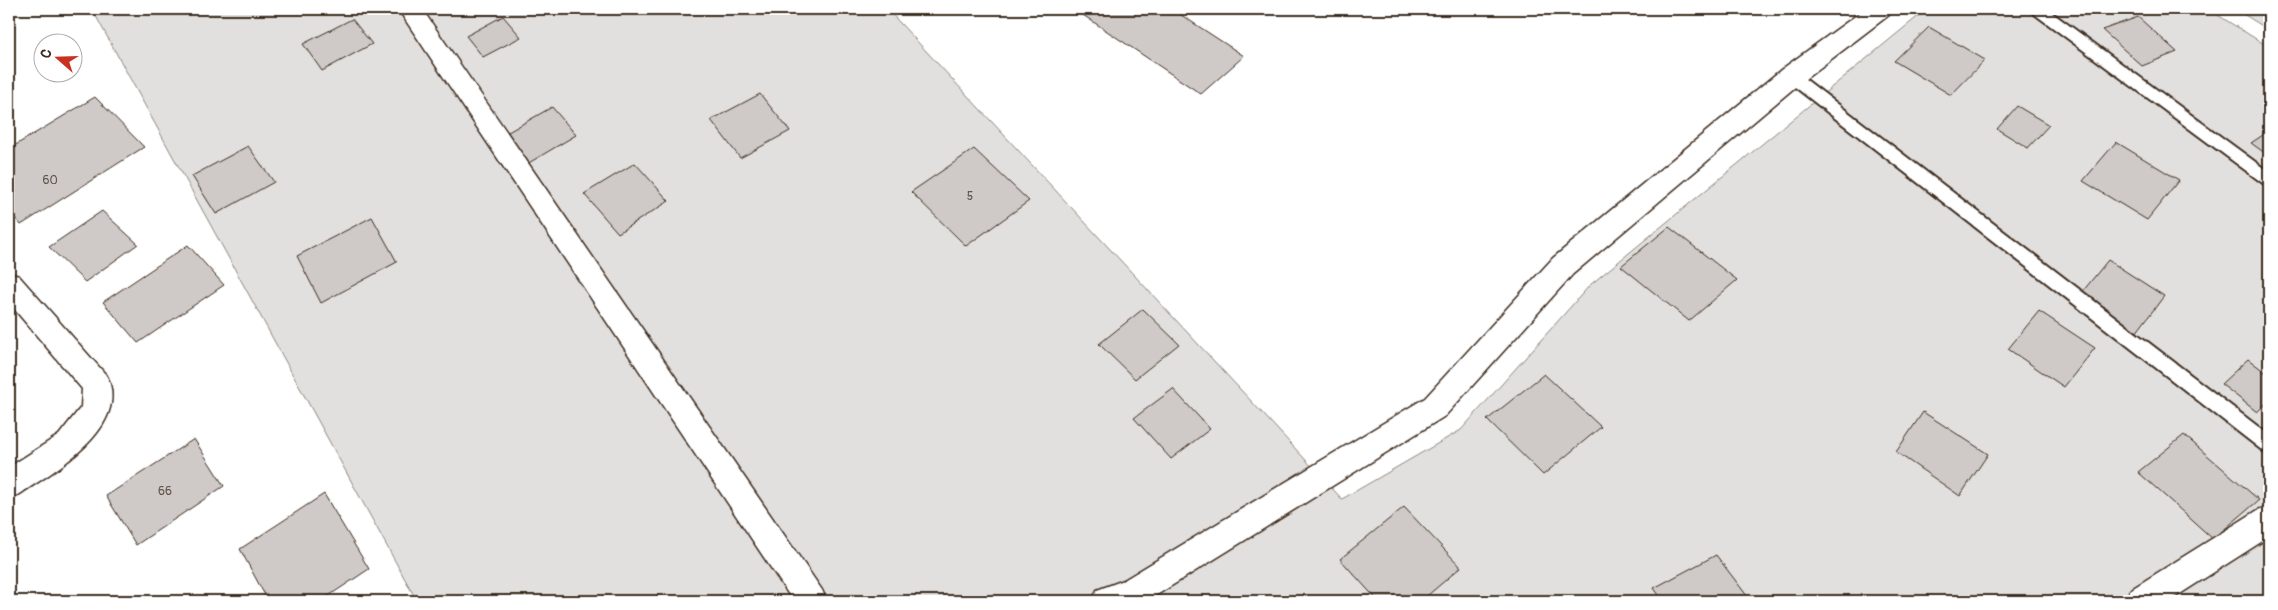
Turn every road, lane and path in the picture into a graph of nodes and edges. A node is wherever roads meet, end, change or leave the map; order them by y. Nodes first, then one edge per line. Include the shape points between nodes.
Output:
1 (410, 9) edge
2 (1881, 9) edge
3 (2038, 9) edge
4 (1791, 76) junction
5 (2269, 180) edge
6 (9, 284) edge
7 (2269, 445) edge
8 (9, 484) edge
9 (2269, 520) edge
10 (811, 601) edge
11 (1108, 601) edge
12 (2142, 601) edge

1 - 10 street
2 - 4 street
3 - 5 lane
4 - 7 lane
4 - 11 street via 1564,266 1435,407 1132,593
6 - 8 street via 97,385 95,411 69,444
9 - 12 street

